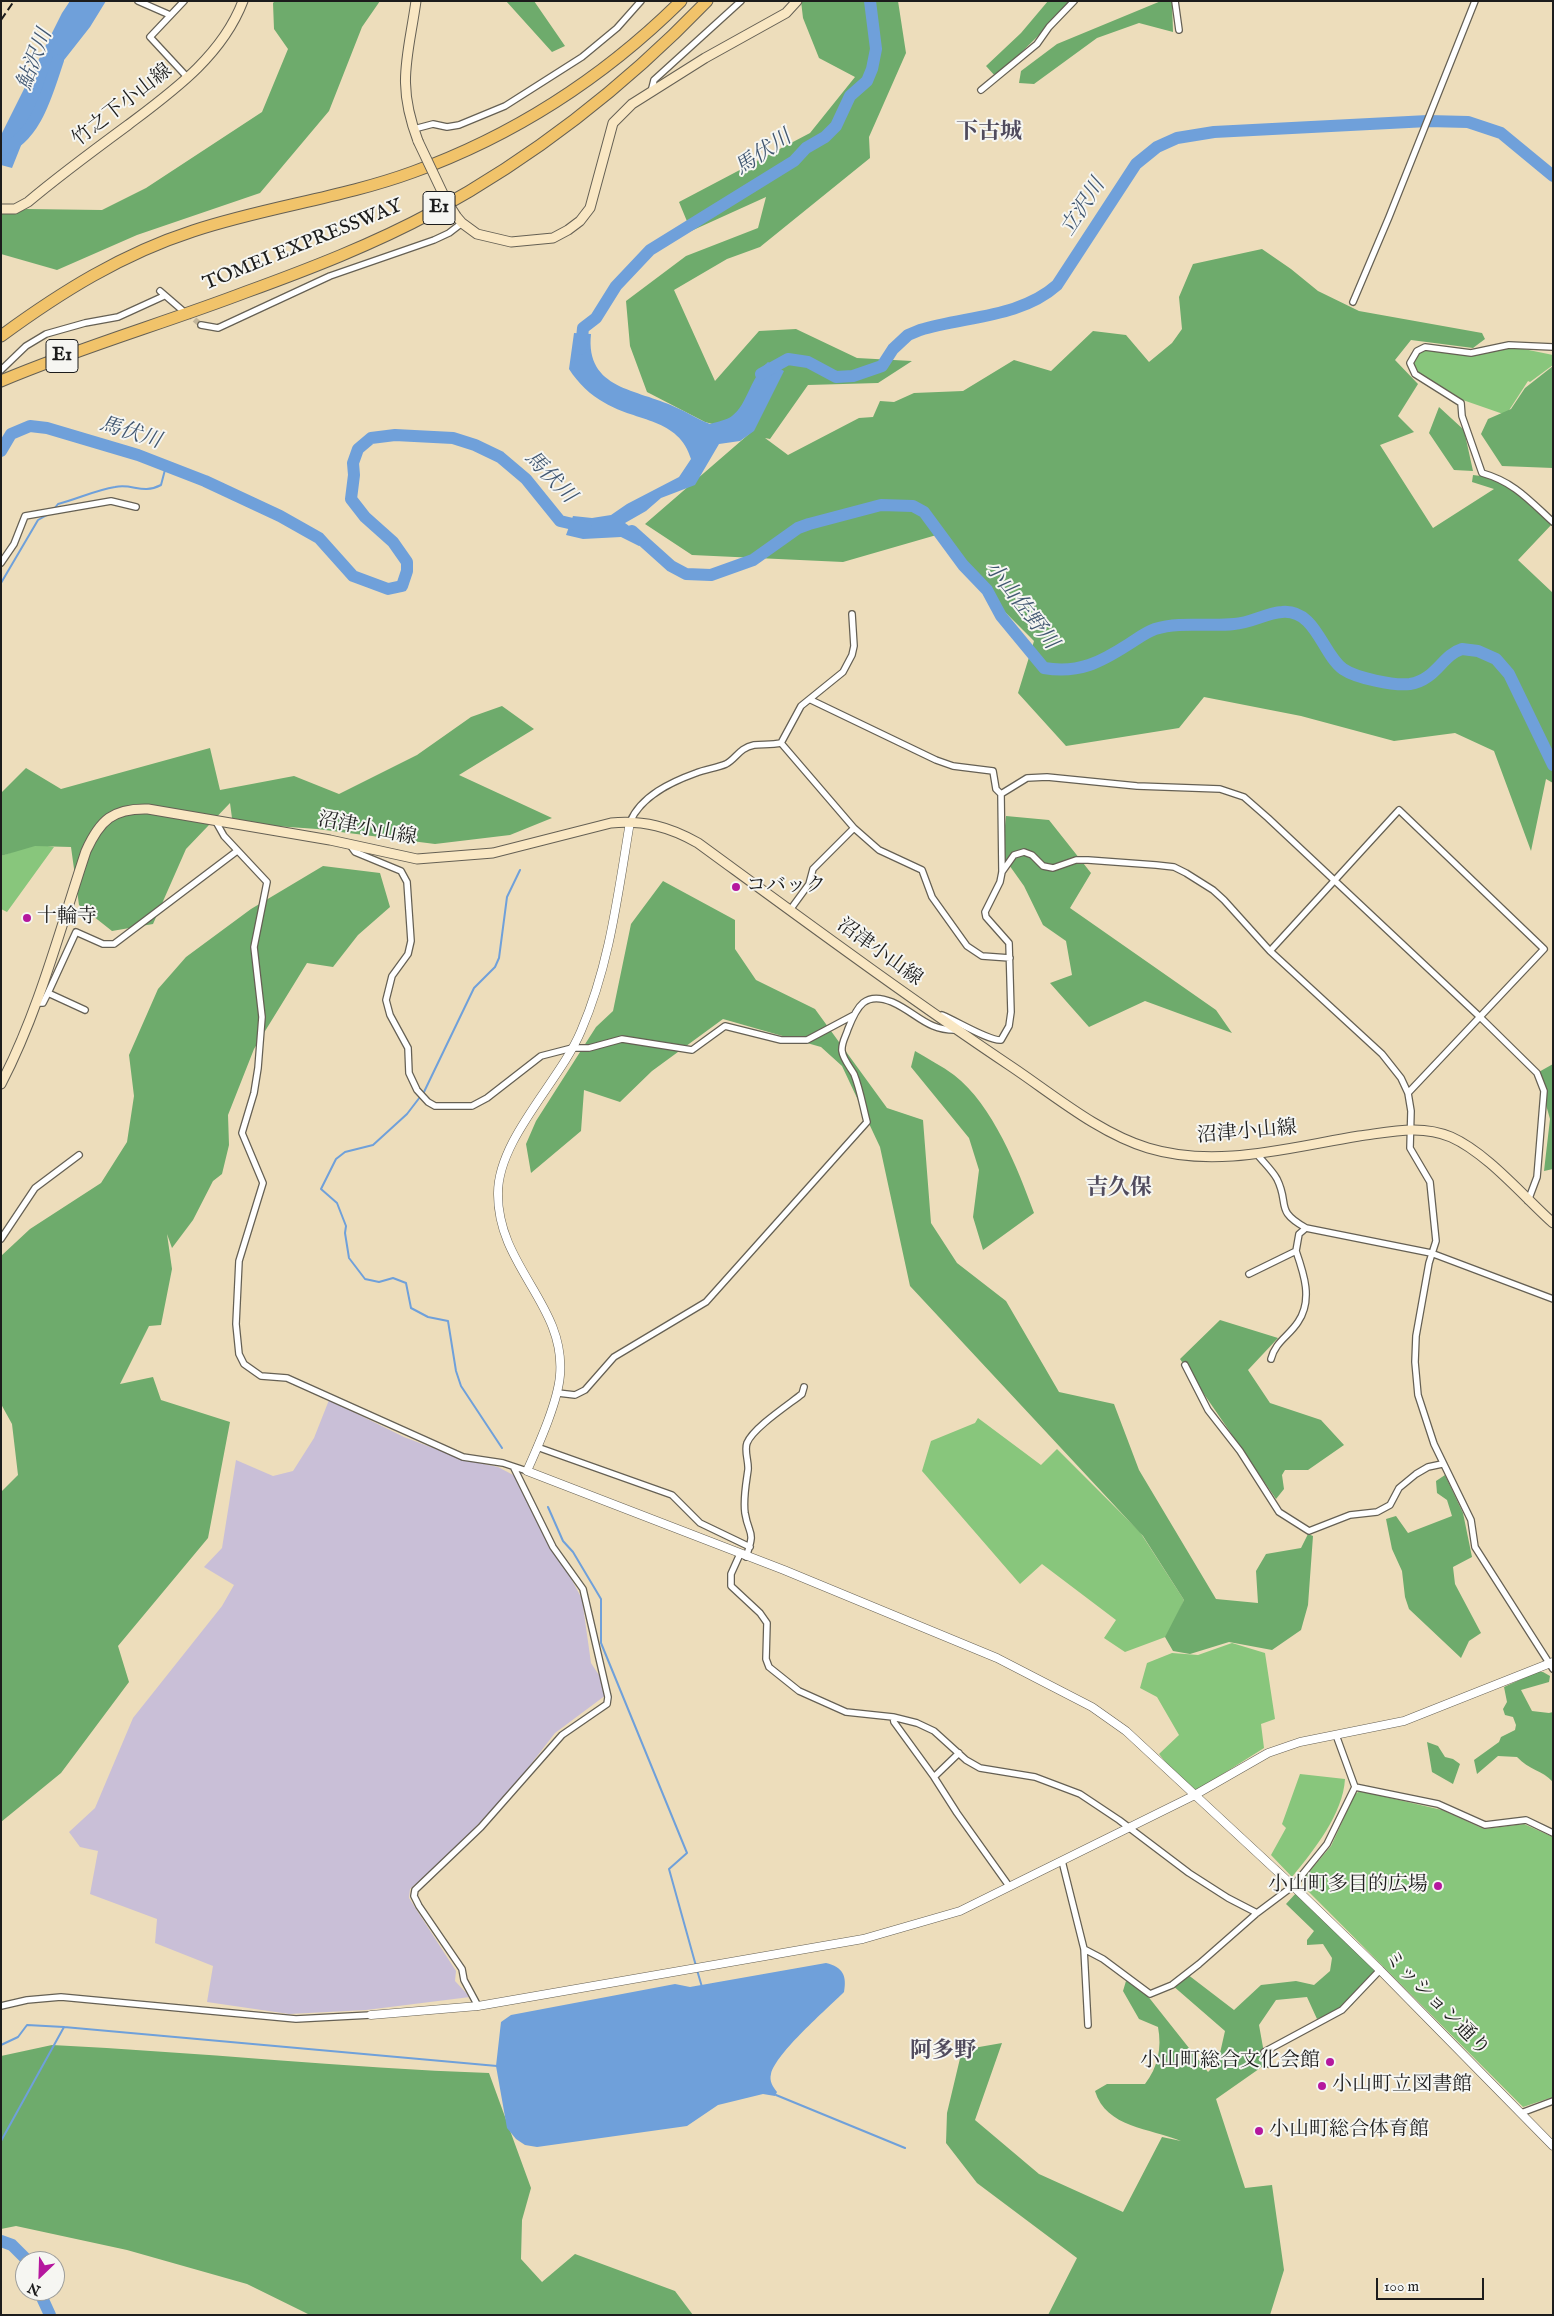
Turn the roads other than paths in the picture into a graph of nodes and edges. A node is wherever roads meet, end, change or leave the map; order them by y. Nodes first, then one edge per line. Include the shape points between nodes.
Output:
1 (138, 1) edge
2 (184, 1) edge
3 (243, 1) edge
4 (416, 1) edge
5 (641, 1) edge
6 (681, 1) edge
7 (707, 1) edge
8 (741, 1) edge
9 (797, 1) edge
10 (1074, 1) edge
11 (1175, 1) edge
12 (1475, 1) edge
13 (170, 14) junction
14 (1179, 30) dead end
15 (188, 78) junction
16 (981, 90) dead end
17 (651, 92) junction
18 (414, 129) junction
19 (1, 209) edge
20 (459, 220) junction
21 (1353, 302) dead end
22 (40, 309) junction
23 (182, 310) tunnel mouth
24 (201, 325) tunnel mouth
25 (1, 336) edge
26 (1, 343) edge
27 (1553, 347) edge
28 (1, 370) edge
29 (1, 381) edge
30 (136, 507) dead end
31 (1553, 522) edge
32 (1, 563) edge
33 (852, 614) dead end
34 (811, 700) junction
35 (781, 743) junction
36 (1001, 794) junction
37 (215, 820) junction
38 (630, 822) junction
39 (854, 828) junction
40 (350, 845) junction
41 (238, 851) junction
42 (1002, 872) junction
43 (1334, 880) junction
44 (790, 910) junction
45 (1270, 951) junction
46 (1010, 958) junction
47 (48, 993) junction
48 (36, 1003) junction
49 (84, 1010) dead end
50 (930, 1012) junction
51 (854, 1014) junction
52 (1480, 1017) junction
53 (957, 1030) junction
54 (572, 1048) junction
55 (1, 1084) edge
56 (1408, 1093) junction
57 (1409, 1129) junction
58 (1257, 1154) junction
59 (79, 1155) dead end
60 (1528, 1201) junction
61 (1553, 1222) edge
62 (1306, 1228) junction
63 (1, 1239) edge
64 (1296, 1251) junction
65 (1432, 1253) junction
66 (1249, 1274) dead end
67 (1553, 1299) edge
68 (1271, 1359) dead end
69 (1185, 1365) dead end
70 (804, 1387) dead end
71 (558, 1393) junction
72 (537, 1447) junction
73 (1442, 1464) junction
74 (514, 1468) junction
75 (527, 1471) junction
76 (750, 1547) junction
77 (743, 1556) junction
78 (1551, 1665) edge
79 (893, 1716) junction
80 (1336, 1735) junction
81 (959, 1753) junction
82 (934, 1777) junction
83 (1355, 1787) junction
84 (1193, 1796) junction
85 (1130, 1828) junction
86 (1553, 1833) edge
87 (1062, 1860) junction
88 (1009, 1886) junction
89 (1294, 1886) junction
90 (1257, 1913) junction
91 (1084, 1949) junction
92 (1380, 1970) junction
93 (1, 2006) edge
94 (478, 2006) junction
95 (371, 2015) joint
96 (1088, 2026) dead end
97 (1269, 2064) dead end
98 (1553, 2101) edge
99 (1521, 2113) junction
100 (1553, 2146) edge

1 - 13 street
2 - 13 street
3 - 15 main road, 竹之下小山線 via 214,51
4 - 18 main road via 404,66 405,97
5 - 18 street via 582,57 505,106 459,126 434,124
6 - 22 highway, TOMEI EXPRESSWAY / E1 via 599,72 539,114 491,140 440,162 380,182 222,222 167,240 99,271
7 - 29 highway, TOMEI EXPRESSWAY / E1 via 634,71 548,140 439,208 329,260
8 - 17 street via 654,80
9 - 17 main road via 786,13
10 - 16 street via 1037,44
11 - 14 street
12 - 21 street
13 - 15 street via 150,37
15 - 19 main road, 竹之下小山線 via 28,202 15,209
17 - 20 main road via 632,104 613,123 590,208 568,230 553,238 511,242 477,234
18 - 20 main road, bridge via 446,200
20 - 24 street via 449,233 434,240 330,276 218,328
22 - 25 highway, E1
22 - 26 highway, E1
23 - 28 street via 162,293 118,317 85,322 46,334 26,346
27 - 31 street via 1509,345 1471,353 1425,347 1417,351 1410,363 1415,374 1461,403 1462,416 1482,473 1502,479 1521,492
30 - 32 street via 111,501 97,502 25,516 14,544
33 - 34 street via 852,655 843,672
34 - 35 street via 801,706
34 - 36 street via 936,760 953,766 993,771 996,789
35 - 38 street via 755,745 738,752 728,763 659,790 643,802
35 - 39 street
36 - 42 street
36 - 43 street via 1028,778 1046,777 1235,792 1253,804
37 - 40 main road, 沼津小山線
37 - 41 street
37 - 48 main road, 沼津小山線 via 131,808 108,818 98,827 86,851
38 - 40 main road, 沼津小山線 via 493,853 454,857 417,859
38 - 44 main road, 沼津小山線 via 654,824 680,833
38 - 54 street via 607,956 598,989
39 - 44 street via 813,870 809,884
39 - 46 street via 880,850 922,870 932,897 967,946 982,956
40 - 54 street via 355,852 401,870 407,882 411,941 408,954 392,976 386,1000 390,1015 408,1048 409,1073 425,1098 435,1106 472,1106 541,1056
41 - 47 street via 114,944 103,944 76,932
41 - 74 street via 267,882 254,947 262,1017 258,1068 242,1133 263,1183 239,1261 236,1324 241,1359 261,1376 287,1378 463,1457 503,1463
42 - 45 street via 1014,855 1024,852 1043,866 1053,868 1076,860 1174,868 1213,890
42 - 46 street via 985,912 1009,943
43 - 45 street
43 - 52 street
43 - 52 street via 1399,810 1544,949
44 - 50 main road, 沼津小山線
45 - 56 street via 1382,1054
46 - 50 street via 1009,1026 1001,1040 994,1041 959,1022
47 - 48 street via 43,1003
47 - 49 street
48 - 55 main road, 沼津小山線
50 - 53 main road, 沼津小山線
51 - 53 street via 863,1002 882,999 934,1028
51 - 54 street via 807,1040 782,1040 725,1026 692,1050 622,1038 589,1048
51 - 71 street via 842,1052 854,1075 867,1122 706,1302 614,1357 585,1390 575,1395
52 - 56 street
52 - 60 street via 1537,1073 1542,1082 1537,1177
53 - 58 main road, 沼津小山線 via 1096,1124 1126,1139 1148,1148 1189,1156
54 - 71 street via 508,1152 500,1170 498,1192 499,1218 508,1245 556,1332 560,1359
56 - 57 street
57 - 58 main road, 沼津小山線
57 - 60 main road, 沼津小山線 via 1439,1132 1463,1143 1479,1153
57 - 65 street via 1410,1148 1430,1182 1436,1241
58 - 62 street via 1277,1179 1285,1213
59 - 63 street via 35,1188
60 - 61 main road, 沼津小山線
62 - 64 street via 1299,1234
62 - 65 street
64 - 66 street
64 - 68 street via 1306,1280 1306,1301 1299,1321 1276,1345
65 - 67 street
65 - 73 street via 1416,1336 1415,1362 1420,1404
69 - 73 street via 1208,1410 1240,1451 1279,1512 1309,1531 1350,1515 1377,1512 1390,1505 1399,1488 1416,1474
70 - 76 street via 802,1394 753,1434 746,1444 745,1511 752,1531
71 - 72 street
72 - 75 street
72 - 76 street via 672,1495 700,1523
73 - 78 street via 1471,1520 1475,1547
74 - 75 street
74 - 94 street via 553,1547 583,1589 608,1697 607,1704 562,1735 481,1827 415,1890 419,1906 462,1969 464,1980
75 - 77 street, ミッション通り
76 - 77 street
77 - 79 street via 731,1574 731,1586 760,1613 766,1623 766,1659 777,1676 799,1691 846,1712
77 - 84 street, ミッション通り via 997,1658 1058,1688 1126,1731
78 - 80 street via 1404,1721
79 - 81 street via 934,1731
79 - 82 street via 894,1722
80 - 83 street
80 - 84 street via 1268,1753
81 - 82 street
81 - 85 street via 980,1768 1035,1777 1080,1794
82 - 88 street
83 - 86 street via 1438,1804 1485,1825 1526,1820
83 - 89 street via 1327,1844
84 - 85 street
84 - 89 street, ミッション通り
85 - 87 street
85 - 90 street via 1189,1873
87 - 88 street
87 - 91 street
88 - 94 street via 960,1911 863,1939
89 - 90 street
89 - 92 street, ミッション通り
90 - 91 street via 1172,1985 1150,1994
91 - 96 street
92 - 97 street via 1342,2010 1264,2052
92 - 99 street, ミッション通り
93 - 95 street via 27,2000 61,1998 296,2019
94 - 95 street
98 - 99 street
99 - 100 street, ミッション通り

